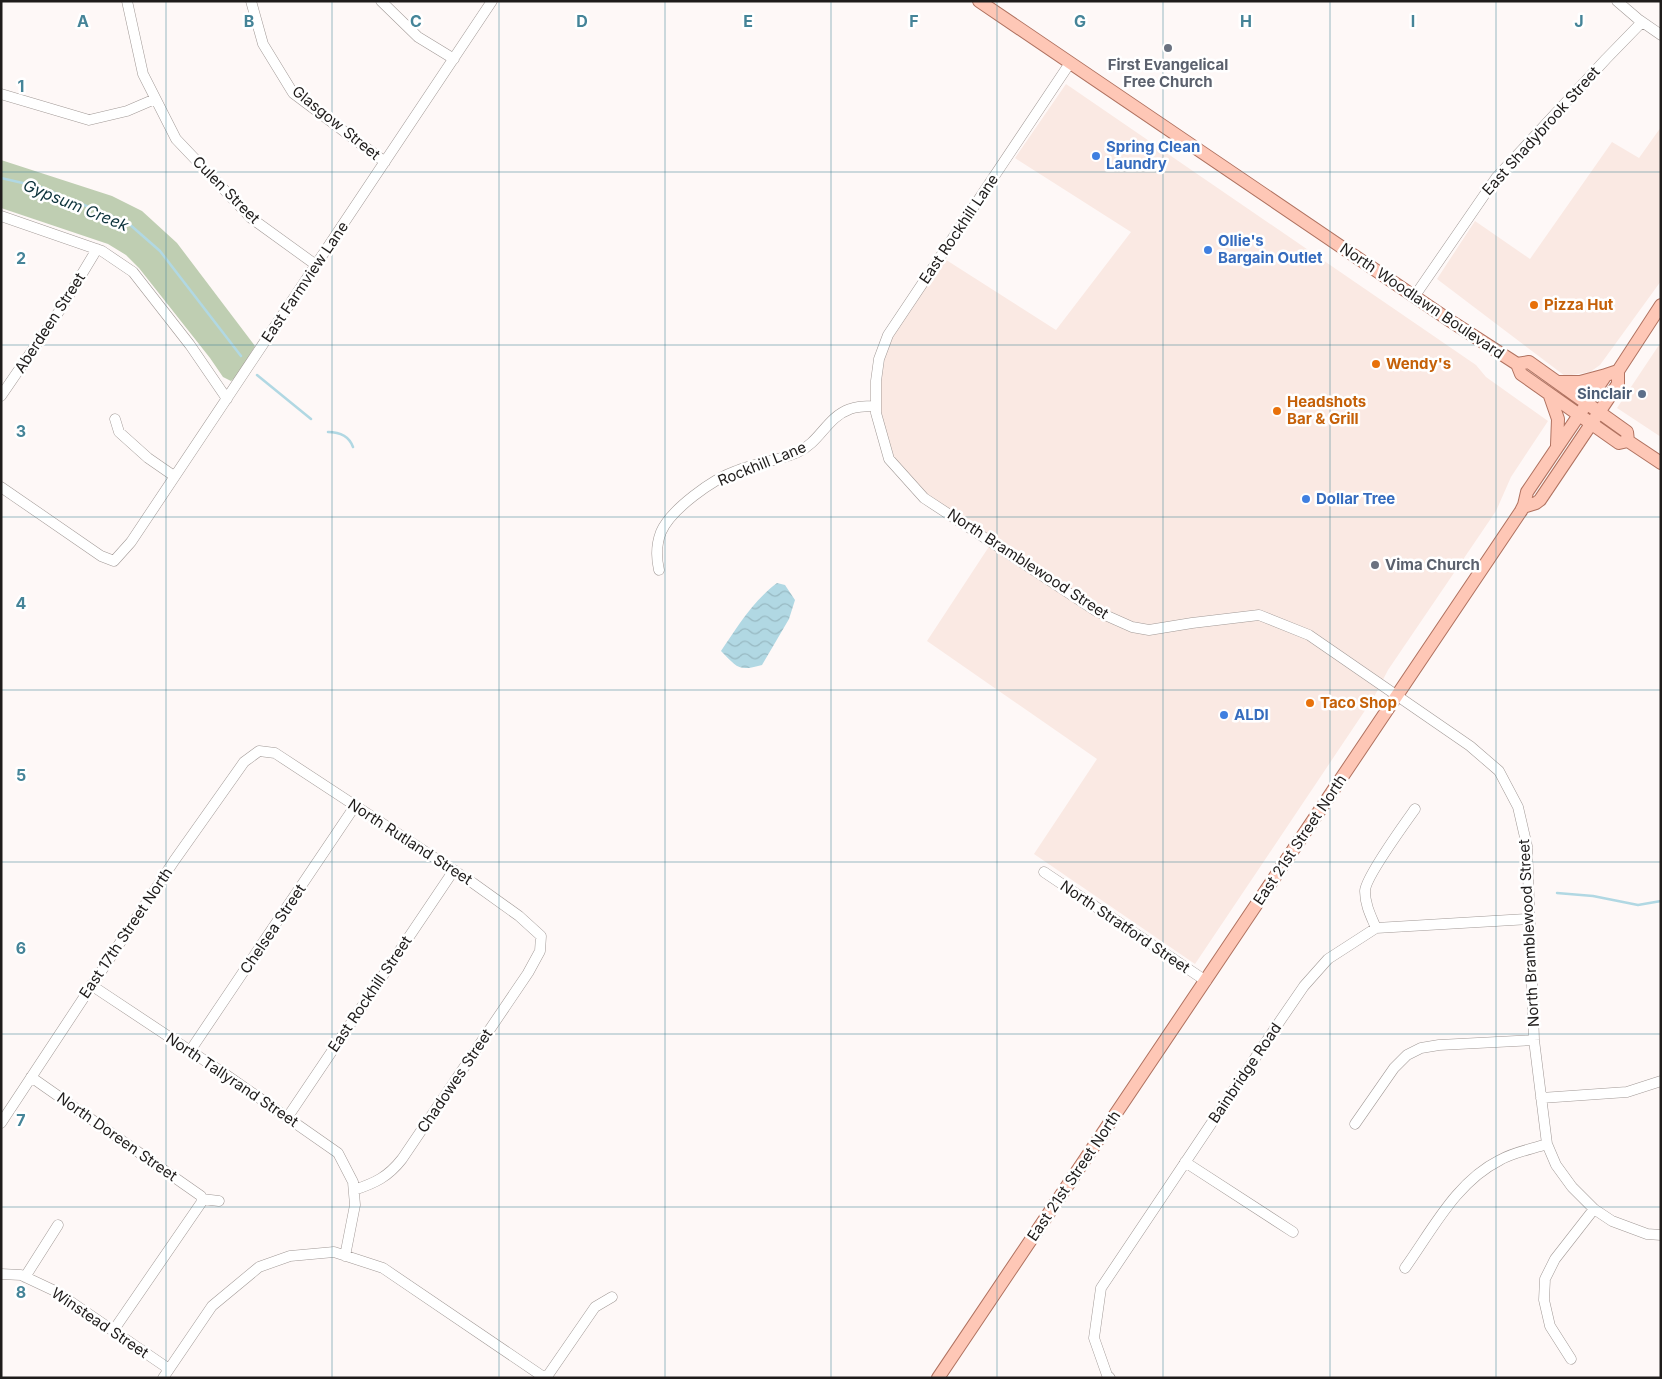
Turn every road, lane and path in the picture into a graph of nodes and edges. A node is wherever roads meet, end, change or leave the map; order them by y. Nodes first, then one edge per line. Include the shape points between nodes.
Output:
1 (128, 1) edge
2 (251, 1) edge
3 (381, 1) edge
4 (492, 1) edge
5 (979, 1) edge
6 (1617, 1) edge
7 (1642, 22) junction
8 (1661, 35) edge
9 (454, 59) junction
10 (1070, 63) junction
11 (1, 94) edge
12 (155, 99) junction
13 (385, 162) junction
14 (1, 216) edge
15 (97, 249) junction
16 (316, 265) junction
17 (1414, 297) junction
18 (1661, 305) edge
19 (1517, 364) junction
20 (1612, 373) junction
21 (1556, 382) junction
22 (1, 396) edge
23 (1550, 396) junction
24 (227, 399) junction
25 (1587, 404) junction
26 (876, 406) junction
27 (1600, 412) junction
28 (1579, 415) junction
29 (115, 419) dead end
30 (1592, 424) junction
31 (1628, 441) junction
32 (1557, 448) junction
33 (1661, 463) edge
34 (174, 476) junction
35 (1, 487) edge
36 (1523, 507) junction
37 (659, 570) dead end
38 (1396, 697) junction
39 (259, 751) joint
40 (356, 806) junction
41 (1415, 809) dead end
42 (454, 870) junction
43 (1044, 872) dead end
44 (1528, 919) junction
45 (1376, 928) junction
46 (540, 951) joint
47 (1206, 981) junction
48 (91, 985) junction
49 (1534, 1040) junction
50 (190, 1051) junction
51 (31, 1077) junction
52 (1661, 1081) edge
53 (1542, 1098) junction
54 (287, 1118) junction
55 (1, 1123) edge
56 (1355, 1124) dead end
57 (1547, 1144) junction
58 (1185, 1162) junction
59 (354, 1190) junction
60 (202, 1199) junction
61 (219, 1201) dead end
62 (1594, 1209) junction
63 (58, 1225) dead end
64 (1293, 1232) dead end
65 (1661, 1235) edge
66 (345, 1256) junction
67 (1405, 1268) dead end
68 (1, 1274) edge
69 (25, 1277) junction
70 (612, 1297) dead end
71 (113, 1331) junction
72 (1571, 1359) dead end
73 (166, 1373) edge
74 (546, 1378) edge
75 (938, 1378) edge
76 (1110, 1378) edge

1 - 12 street, Culen Street via 143,74
2 - 13 street, Glasgow Street via 263,44 293,93
3 - 9 street via 418,37
4 - 9 street, East Farmview Lane
5 - 10 main road, North Woodlawn Boulevard
6 - 7 street
7 - 8 street
7 - 17 street, East Shadybrook Street via 1496,178
9 - 13 street, East Farmview Lane
10 - 17 main road, North Woodlawn Boulevard
10 - 26 street, East Rockhill Lane via 888,335 878,359
11 - 12 street via 89,120 127,111
12 - 16 street, Culen Street via 176,139 251,218
13 - 16 street, East Farmview Lane
14 - 15 street
15 - 22 street, Aberdeen Street
15 - 24 street via 133,272
16 - 24 street, East Farmview Lane
17 - 19 main road, North Woodlawn Boulevard
18 - 20 main road, East 21st Street North
19 - 21 main road, North Woodlawn Boulevard via 1529,362
19 - 23 main road, North Woodlawn Boulevard via 1521,374
20 - 21 main road via 1580,382
20 - 25 main road, East 21st Street North
20 - 27 main road via 1618,384
21 - 25 main road, North Woodlawn Boulevard
23 - 28 main road, North Woodlawn Boulevard
23 - 32 main road via 1558,419
24 - 34 street, East Farmview Lane
25 - 27 main road, North Woodlawn Boulevard
25 - 28 main road, East 21st Street North
26 - 37 street, Rockhill Lane via 842,412 799,452 734,472 690,498 662,532 657,547
26 - 38 street, North Bramblewood Street via 889,459 924,498 1096,611 1132,627 1149,630 1259,615 1309,635
27 - 30 main road
27 - 31 main road, North Woodlawn Boulevard via 1627,432
28 - 30 main road, North Woodlawn Boulevard
28 - 32 main road, East 21st Street North
29 - 34 street via 119,432
30 - 31 main road, North Woodlawn Boulevard via 1619,443
30 - 36 main road via 1540,500
31 - 33 main road, North Woodlawn Boulevard
32 - 36 main road, East 21st Street North via 1527,492
34 - 35 street, East Farmview Lane via 131,542 114,561 106,559
36 - 38 main road, East 21st Street North
38 - 44 street, North Bramblewood Street via 1470,746 1499,771 1518,807 1527,846
38 - 47 main road, East 21st Street North
39 - 40 street, North Rutland Street via 275,753
39 - 48 street, East 17th Street North via 244,762
40 - 42 street, North Rutland Street
40 - 50 street, Chelsea Street
41 - 45 street via 1365,889 1367,907
42 - 46 street, North Rutland Street via 519,916 541,936
42 - 54 street, East Rockhill Street
43 - 47 street, North Stratford Street
44 - 45 street, Bainbridge Road
44 - 49 street, North Bramblewood Street
45 - 58 street, Bainbridge Road via 1328,958 1304,986
46 - 59 street, Chadowes Street via 393,1171 375,1183
47 - 75 main road, East 21st Street North
48 - 50 street, North Tallyrand Street
48 - 51 street, East 17th Street North
49 - 53 street, North Bramblewood Street
49 - 56 street via 1421,1048 1407,1055 1394,1068
50 - 54 street, North Tallyrand Street
51 - 55 street, East 17th Street North
51 - 60 street, North Doreen Street
52 - 53 street via 1627,1092
53 - 57 street, North Bramblewood Street
54 - 59 street, North Tallyrand Street via 338,1153
57 - 62 street, North Bramblewood Street via 1556,1166
57 - 67 street via 1502,1158 1464,1185
58 - 64 street
58 - 76 street, Bainbridge Road via 1102,1288 1094,1338
59 - 66 street via 355,1205
60 - 61 street
60 - 71 street
62 - 65 street, North Bramblewood Street via 1612,1221 1647,1234
62 - 72 street via 1556,1258 1545,1279 1544,1300 1550,1326
63 - 69 street
66 - 73 street via 334,1252 290,1256 259,1267 212,1306
66 - 74 street via 383,1268
68 - 69 street, Winstead Street
69 - 71 street, Winstead Street via 55,1291
70 - 74 street via 594,1307
71 - 73 street, Winstead Street

